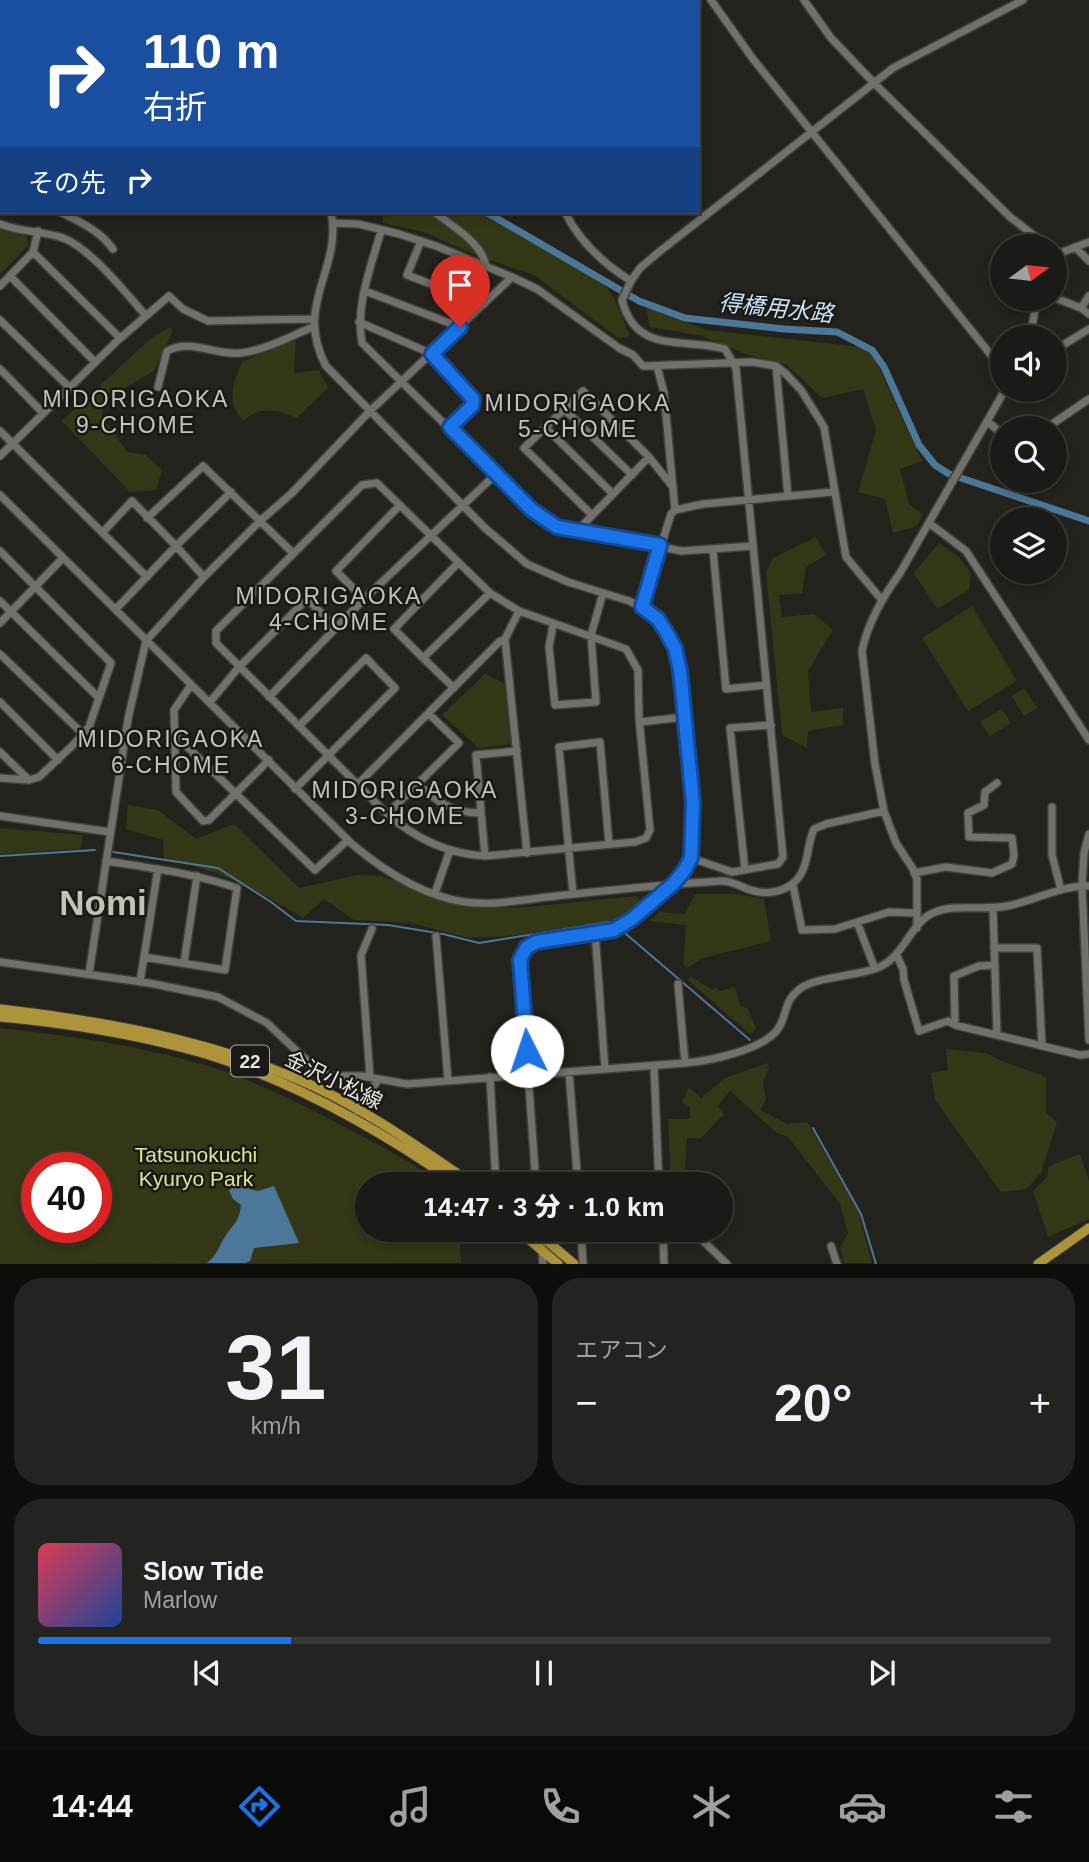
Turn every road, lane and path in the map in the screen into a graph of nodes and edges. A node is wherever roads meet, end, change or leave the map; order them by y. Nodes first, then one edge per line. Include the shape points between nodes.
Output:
1 (711, 0) edge
2 (804, 0) edge
3 (1023, 0) edge
4 (873, 83) junction
5 (812, 131) junction
6 (64, 214) edge
7 (331, 214) edge
8 (437, 214) edge
9 (566, 214) edge
10 (333, 223) junction
11 (0, 224) edge
12 (38, 231) junction
13 (381, 231) junction
14 (1032, 234) edge
15 (421, 241) junction
16 (1089, 242) edge
17 (1075, 247) junction
18 (113, 249) dead end
19 (1068, 250) edge
20 (33, 252) junction
21 (1089, 261) edge
22 (486, 267) junction
23 (11, 277) junction
24 (512, 278) junction
25 (629, 285) junction
26 (0, 286) edge
27 (365, 291) junction
28 (1089, 296) edge
29 (1068, 303) edge
30 (484, 304) junction
31 (1081, 308) junction
32 (1089, 314) edge
33 (146, 316) junction
34 (0, 320) edge
35 (359, 321) junction
36 (313, 323) junction
37 (460, 327) junction
38 (1089, 330) edge
39 (120, 338) junction
40 (1067, 343) edge
41 (432, 354) junction
42 (990, 354) edge
43 (95, 362) junction
44 (733, 362) junction
45 (657, 366) junction
46 (776, 366) junction
47 (0, 369) edge
48 (403, 382) junction
49 (69, 387) junction
50 (158, 387) dead end
51 (1089, 399) edge
52 (997, 402) edge
53 (564, 409) junction
54 (369, 412) junction
55 (43, 413) junction
56 (1064, 416) edge
57 (987, 421) junction
58 (990, 424) edge
59 (450, 427) junction
60 (545, 428) junction
61 (0, 431) edge
62 (12, 443) junction
63 (0, 456) edge
64 (649, 457) junction
65 (496, 474) junction
66 (632, 475) junction
67 (673, 487) junction
68 (231, 492) junction
69 (833, 492) junction
70 (613, 494) junction
71 (0, 495) edge
72 (788, 496) junction
73 (748, 500) junction
74 (400, 505) junction
75 (463, 506) junction
76 (675, 510) junction
77 (592, 515) junction
78 (147, 518) junction
79 (260, 521) junction
80 (929, 523) junction
81 (577, 531) junction
82 (103, 532) junction
83 (430, 534) junction
84 (660, 545) junction
85 (176, 546) junction
86 (753, 546) junction
87 (713, 550) junction
88 (0, 551) edge
89 (293, 553) junction
90 (63, 558) junction
91 (458, 563) junction
92 (147, 577) junction
93 (204, 577) junction
94 (35, 587) junction
95 (490, 593) junction
96 (603, 593) junction
97 (364, 598) junction
98 (881, 599) junction
99 (0, 601) edge
100 (642, 607) junction
101 (116, 609) junction
102 (11, 611) junction
103 (519, 611) junction
104 (0, 623) edge
105 (553, 625) junction
106 (337, 628) junction
107 (591, 635) junction
108 (505, 639) junction
109 (146, 641) junction
110 (0, 654) edge
111 (424, 658) junction
112 (239, 667) junction
113 (191, 685) junction
114 (766, 685) junction
115 (454, 688) junction
116 (269, 696) junction
117 (99, 698) junction
118 (0, 702) edge
119 (210, 702) junction
120 (429, 714) junction
121 (685, 717) junction
122 (640, 722) junction
123 (771, 725) junction
124 (299, 726) junction
125 (83, 734) junction
126 (176, 736) junction
127 (1089, 740) edge
128 (517, 751) junction
129 (0, 752) edge
130 (329, 755) junction
131 (58, 760) junction
132 (269, 760) junction
133 (0, 778) edge
134 (29, 780) junction
135 (358, 783) junction
136 (416, 783) junction
137 (997, 783) dead end
138 (295, 789) junction
139 (236, 793) junction
140 (1052, 807) dead end
141 (884, 811) junction
142 (481, 813) junction
143 (387, 814) junction
144 (0, 816) edge
145 (110, 832) junction
146 (1089, 834) edge
147 (348, 840) junction
148 (610, 844) junction
149 (568, 848) junction
150 (450, 850) junction
151 (527, 853) junction
152 (485, 856) junction
153 (691, 858) junction
154 (106, 861) junction
155 (158, 869) junction
156 (745, 870) junction
157 (914, 873) junction
158 (197, 876) junction
159 (673, 884) junction
160 (793, 885) junction
161 (1086, 886) edge
162 (1061, 890) junction
163 (435, 893) junction
164 (573, 894) junction
165 (993, 908) junction
166 (916, 912) junction
167 (857, 922) junction
168 (917, 928) junction
169 (372, 929) dead end
170 (595, 932) junction
171 (1086, 935) edge
172 (436, 936) dead end
173 (994, 948) junction
174 (897, 956) junction
175 (144, 957) junction
176 (0, 961) edge
177 (184, 963) junction
178 (995, 965) junction
179 (875, 969) junction
180 (89, 974) junction
181 (141, 982) junction
182 (678, 984) dead end
183 (0, 1009) edge
184 (0, 1017) edge
185 (955, 1025) junction
186 (997, 1035) junction
187 (1089, 1040) edge
188 (1042, 1046) junction
189 (1089, 1054) edge
190 (685, 1063) junction
191 (654, 1066) junction
192 (605, 1069) junction
193 (569, 1072) junction
194 (528, 1074) junction
195 (490, 1077) junction
196 (374, 1078) junction
197 (448, 1080) junction
198 (358, 1109) junction
199 (352, 1118) junction
200 (440, 1172) edge
201 (455, 1172) edge
202 (495, 1172) edge
203 (535, 1172) edge
204 (577, 1172) edge
205 (659, 1172) edge
206 (1089, 1228) edge
207 (531, 1242) edge
208 (540, 1242) edge
209 (549, 1242) edge
210 (582, 1242) edge
211 (663, 1242) edge
212 (704, 1242) edge
213 (831, 1246) dead end
214 (542, 1252) junction
215 (543, 1264) edge
216 (558, 1264) edge
217 (574, 1264) edge
218 (583, 1264) edge
219 (664, 1264) edge
220 (727, 1264) edge
221 (837, 1264) edge
222 (1038, 1264) edge

1 - 5 street
2 - 4 street via 831,38
3 - 4 street via 908,59
4 - 5 street
4 - 14 street
5 - 25 street via 649,260
5 - 42 street
6 - 18 street via 92,228
7 - 10 street
8 - 22 street via 471,241 485,258
9 - 25 street via 576,232
10 - 13 street
10 - 36 street via 332,246
11 - 12 street
12 - 20 street
12 - 33 street via 67,240 86,254
13 - 15 street
13 - 27 street
15 - 22 street
15 - 30 street via 407,275
16 - 17 street
17 - 19 street
17 - 21 street
20 - 23 street
20 - 39 street
22 - 24 street
23 - 26 street
23 - 43 street
24 - 30 street
24 - 45 street via 537,289 643,366
25 - 44 street via 622,300 632,323 646,337 725,349
27 - 35 street
27 - 37 street
28 - 31 street
29 - 31 street
30 - 37 street
31 - 32 street
33 - 36 street via 169,296 208,321
33 - 39 street
34 - 49 street
35 - 41 street
35 - 48 street via 362,342
36 - 50 street via 240,353 178,345 167,351
36 - 54 street via 326,366
37 - 41 street
38 - 40 street
39 - 43 street
41 - 48 street
41 - 59 street via 473,399 472,406
43 - 49 street
44 - 45 street
44 - 46 street
44 - 73 street
45 - 67 street
46 - 69 street via 802,390 824,427
46 - 72 street
47 - 55 street
48 - 54 street
48 - 59 street
49 - 55 street
51 - 56 street
52 - 57 street
53 - 60 street
53 - 64 street via 583,391
53 - 66 street
54 - 75 street
54 - 79 street
55 - 62 street
57 - 58 street
57 - 80 street
59 - 65 street
60 - 70 street
60 - 77 street via 524,448
61 - 62 street
62 - 63 street
62 - 82 street
64 - 66 street
64 - 67 street
65 - 75 street
65 - 81 street via 546,521
66 - 70 street
67 - 76 street
68 - 78 street via 203,466
68 - 79 street
68 - 85 street
69 - 72 street
69 - 98 street via 846,557
70 - 77 street
71 - 90 street
72 - 73 street
73 - 76 street
73 - 86 street
74 - 83 street
74 - 89 street via 377,483 362,485
74 - 97 street via 336,571
75 - 83 street
75 - 96 street via 527,564
76 - 84 street
77 - 81 street
78 - 82 street via 132,501
78 - 85 street
79 - 89 street
79 - 93 street
80 - 98 street
80 - 127 street via 966,551
81 - 84 street
82 - 92 street
83 - 91 street
83 - 97 street
84 - 87 street via 682,551
84 - 100 street
85 - 92 street
85 - 93 street
86 - 87 street
86 - 114 street
87 - 114 street via 726,689
88 - 94 street
89 - 112 street via 216,631 215,643
90 - 94 street
90 - 101 street
91 - 95 street
91 - 111 street via 394,629
92 - 101 street
93 - 109 street
94 - 102 street
94 - 117 street via 111,663
95 - 103 street
95 - 111 street
96 - 100 street
96 - 107 street
97 - 106 street
98 - 141 street via 864,639 862,659
99 - 102 street
100 - 121 street via 658,619 675,648
101 - 109 street
102 - 104 street
102 - 117 street
103 - 105 street
103 - 108 street
105 - 107 street
105 - 107 street via 549,647 555,705 596,702
106 - 112 street via 307,599
106 - 116 street
107 - 122 street via 626,649 633,660 638,670
108 - 115 street
108 - 128 street
109 - 113 street
109 - 145 street
110 - 125 street
111 - 115 street
112 - 116 street
112 - 119 street
113 - 119 street
113 - 126 street via 174,709
114 - 123 street
115 - 120 street
116 - 124 street
117 - 125 street
118 - 131 street
119 - 132 street
120 - 135 street
120 - 136 street via 459,743
121 - 122 street
121 - 153 street via 693,803
122 - 148 street via 650,830 639,842
123 - 156 street via 783,857 778,864
123 - 156 street via 730,728
124 - 130 street
124 - 130 street via 366,658 395,688
125 - 131 street
126 - 139 street
126 - 139 street via 176,792 203,821
128 - 142 street via 476,755
128 - 151 street
129 - 134 street
130 - 135 street
130 - 138 street
131 - 134 street
132 - 138 street
132 - 139 street
133 - 134 street
135 - 143 street
136 - 142 street via 439,803 464,813
136 - 143 street
137 - 157 street via 985,792 984,805 968,813 969,837 1012,838 1012,864 992,873 946,866
138 - 147 street
139 - 147 street via 315,870
140 - 162 street via 1052,855
141 - 157 street via 895,843
141 - 160 street via 814,829 805,864
142 - 152 street
143 - 150 street via 406,831
144 - 145 street
145 - 154 street
146 - 161 street via 1084,853
147 - 163 street via 380,867
148 - 149 street
148 - 149 street via 600,742 559,747
149 - 151 street
149 - 164 street
150 - 152 street
150 - 163 street
151 - 152 street
153 - 156 street via 732,872
153 - 159 street
154 - 155 street
154 - 180 street
155 - 158 street
155 - 175 street
157 - 166 street via 919,891
158 - 177 street
158 - 177 street via 237,888 225,971
159 - 160 street via 731,881 767,892
159 - 164 street
159 - 170 street via 632,919 614,930
160 - 167 street via 802,930 835,929
161 - 162 street
161 - 171 street
162 - 165 street
163 - 164 street via 465,902
165 - 168 street via 939,911
165 - 173 street
166 - 167 street via 889,912
166 - 168 street
167 - 179 street
168 - 174 street
169 - 196 street via 360,955
170 - 192 street
170 - 194 street via 536,942 520,960
171 - 187 street
172 - 197 street
173 - 178 street
173 - 188 street via 1038,948
174 - 179 street
174 - 185 street via 919,1031 948,1021
175 - 177 street
175 - 181 street
176 - 180 street
178 - 185 street via 954,976
178 - 186 street
179 - 190 street via 803,986 787,1003 774,1033 724,1056
180 - 181 street
181 - 196 street via 218,997 267,1023 318,1070 331,1076
182 - 190 street
183 - 198 main road, 金沢小松線 / 22 via 120,1025 200,1045 296,1079
184 - 199 main road, 金沢小松線 / 22 via 108,1032 199,1052 293,1088
185 - 186 street
186 - 188 street
188 - 189 street
190 - 191 street
191 - 192 street
191 - 205 street
192 - 193 street
193 - 194 street
193 - 204 street
194 - 195 street
194 - 203 street
195 - 197 street
195 - 202 street
196 - 197 street via 407,1084
196 - 198 street
198 - 199 street
198 - 201 main road, 金沢小松線 / 22
199 - 200 main road, 金沢小松線 / 22
206 - 222 main road
207 - 214 main road
208 - 214 street
209 - 217 main road
210 - 218 street
211 - 219 street
212 - 220 street
213 - 221 street
214 - 215 street
214 - 216 main road

